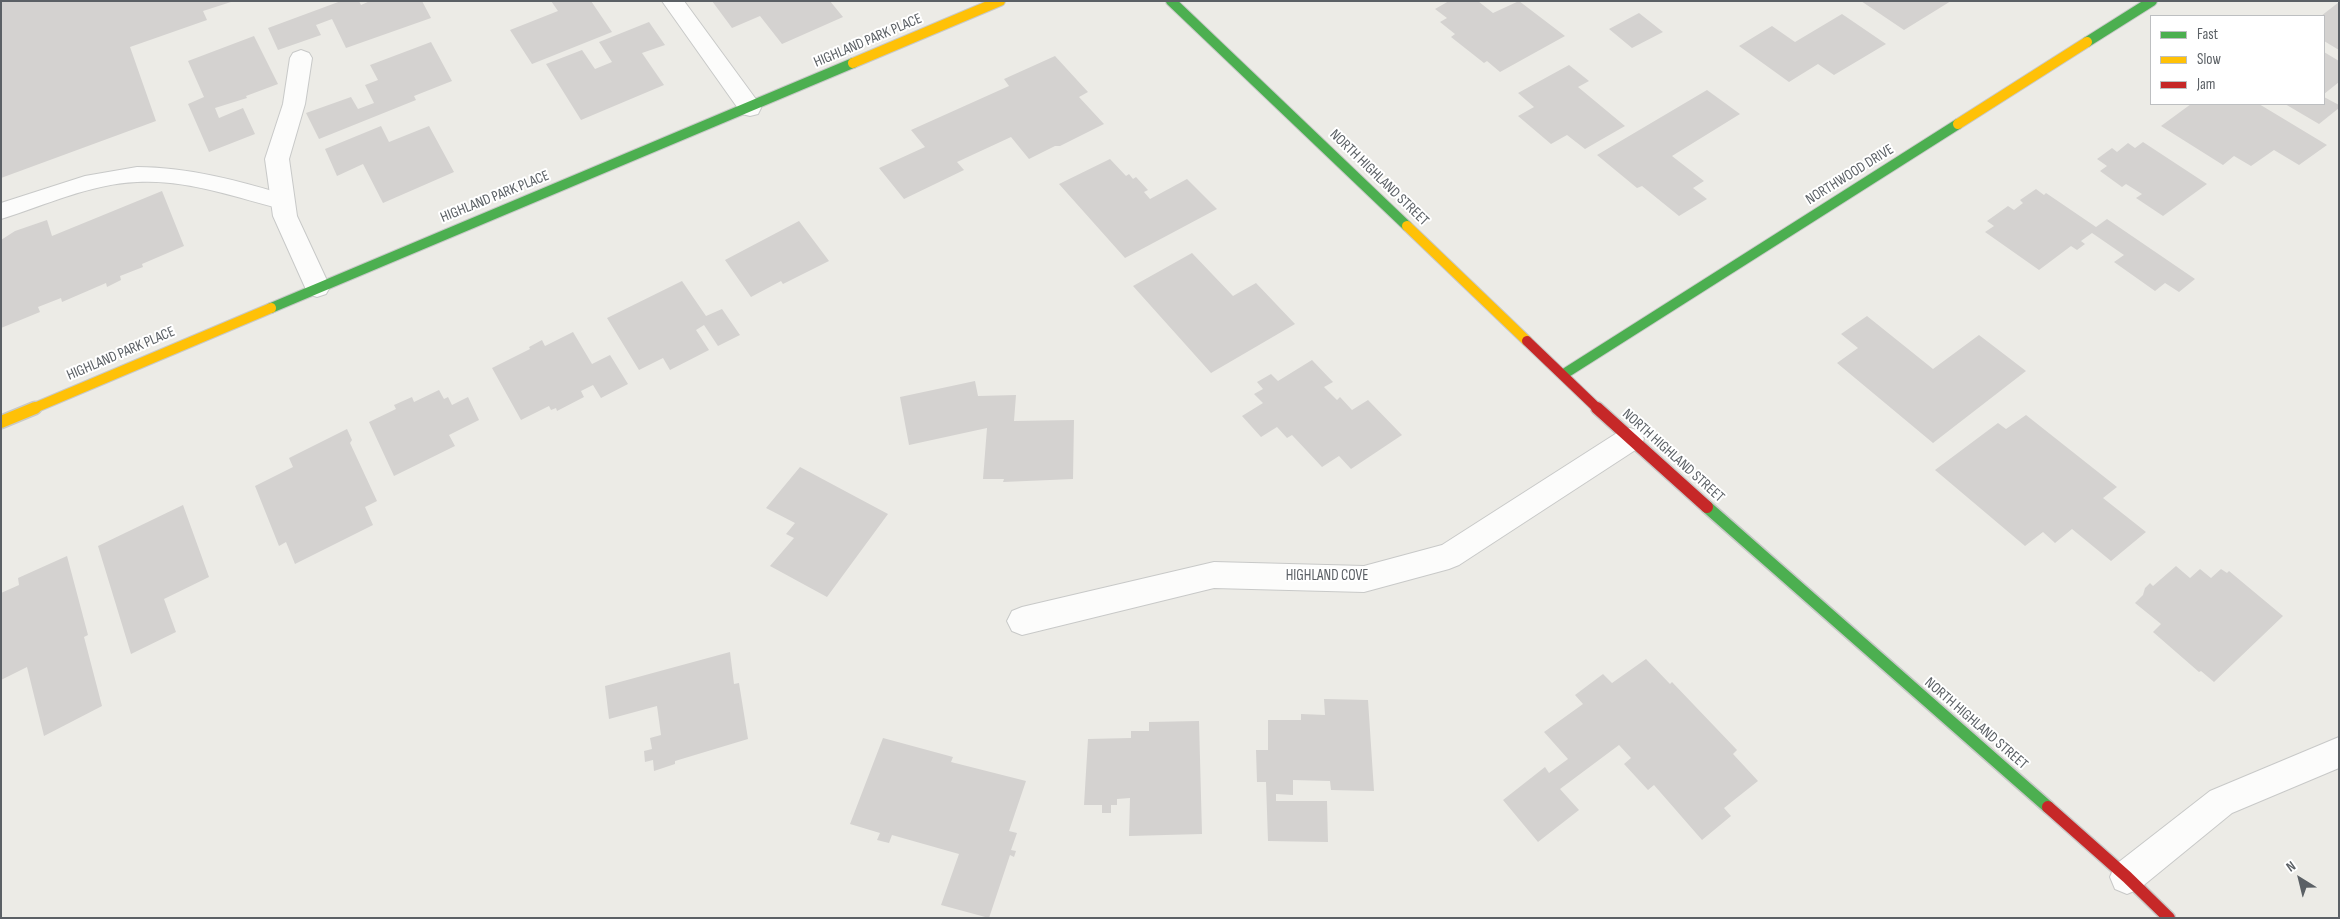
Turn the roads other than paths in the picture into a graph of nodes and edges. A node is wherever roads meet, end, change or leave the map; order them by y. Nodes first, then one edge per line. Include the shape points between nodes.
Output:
1 (673, 1) edge
2 (1000, 1) edge
3 (1171, 1) edge
4 (2152, 1) edge
5 (301, 58) dead end
6 (750, 108) junction
7 (282, 201) junction
8 (1, 211) edge
9 (317, 287) junction
10 (1564, 374) junction
11 (1, 422) edge
12 (1630, 439) junction
13 (1022, 621) dead end
14 (2339, 752) edge
15 (2127, 877) junction
16 (2169, 918) edge

1 - 6 street
2 - 6 street, HIGHLAND PARK PLACE
3 - 10 street, NORTH HIGHLAND STREET
4 - 10 street, NORTHWOOD DRIVE
5 - 7 street via 294,104 277,160
6 - 9 street, HIGHLAND PARK PLACE
7 - 8 lane via 182,178 139,174 107,178
7 - 9 street via 285,216
9 - 11 street, HIGHLAND PARK PLACE
10 - 12 street, NORTH HIGHLAND STREET
12 - 13 street, HIGHLAND COVE via 1449,556 1364,579 1214,575
12 - 15 street, NORTH HIGHLAND STREET
14 - 15 street via 2221,802
15 - 16 street, NORTH HIGHLAND STREET

